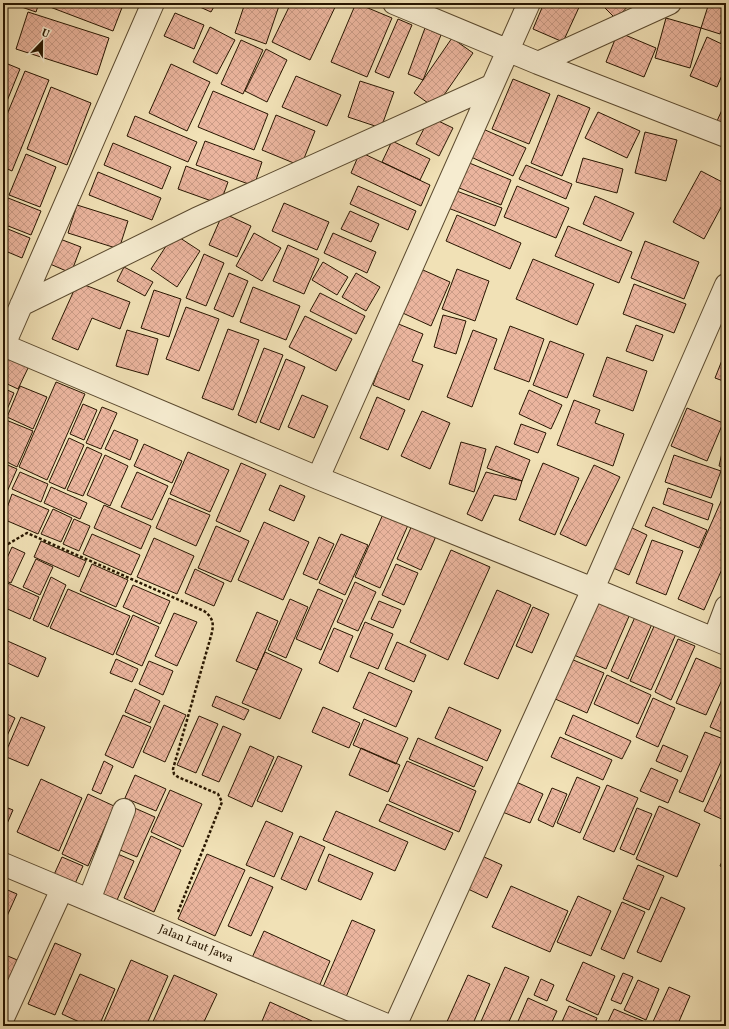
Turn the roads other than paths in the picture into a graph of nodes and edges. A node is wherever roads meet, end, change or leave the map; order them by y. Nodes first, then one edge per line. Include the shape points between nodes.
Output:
1 (152, 3) edge
2 (394, 3) edge
3 (529, 3) edge
4 (670, 3) edge
5 (507, 50) junction
6 (538, 62) junction
7 (491, 86) junction
8 (726, 136) edge
9 (726, 285) edge
10 (22, 305) junction
11 (3, 346) edge
12 (318, 478) junction
13 (593, 589) junction
14 (726, 607) edge
15 (720, 642) edge
16 (124, 810) dead end
17 (3, 864) edge
18 (62, 889) junction
19 (89, 900) junction
20 (3, 1018) edge
21 (389, 1026) edge
22 (395, 1026) edge

1 - 10 street
2 - 5 street
3 - 5 street
4 - 6 street
5 - 6 street
5 - 7 street
6 - 8 street
7 - 10 street via 196,220
7 - 12 street
9 - 13 street
10 - 11 street
11 - 12 street
12 - 13 street
13 - 15 street
13 - 22 street
14 - 15 street
16 - 19 street
17 - 18 street, Jalan Laut Jawa
18 - 19 street, Jalan Laut Jawa
18 - 20 street
19 - 21 street, Jalan Laut Jawa

